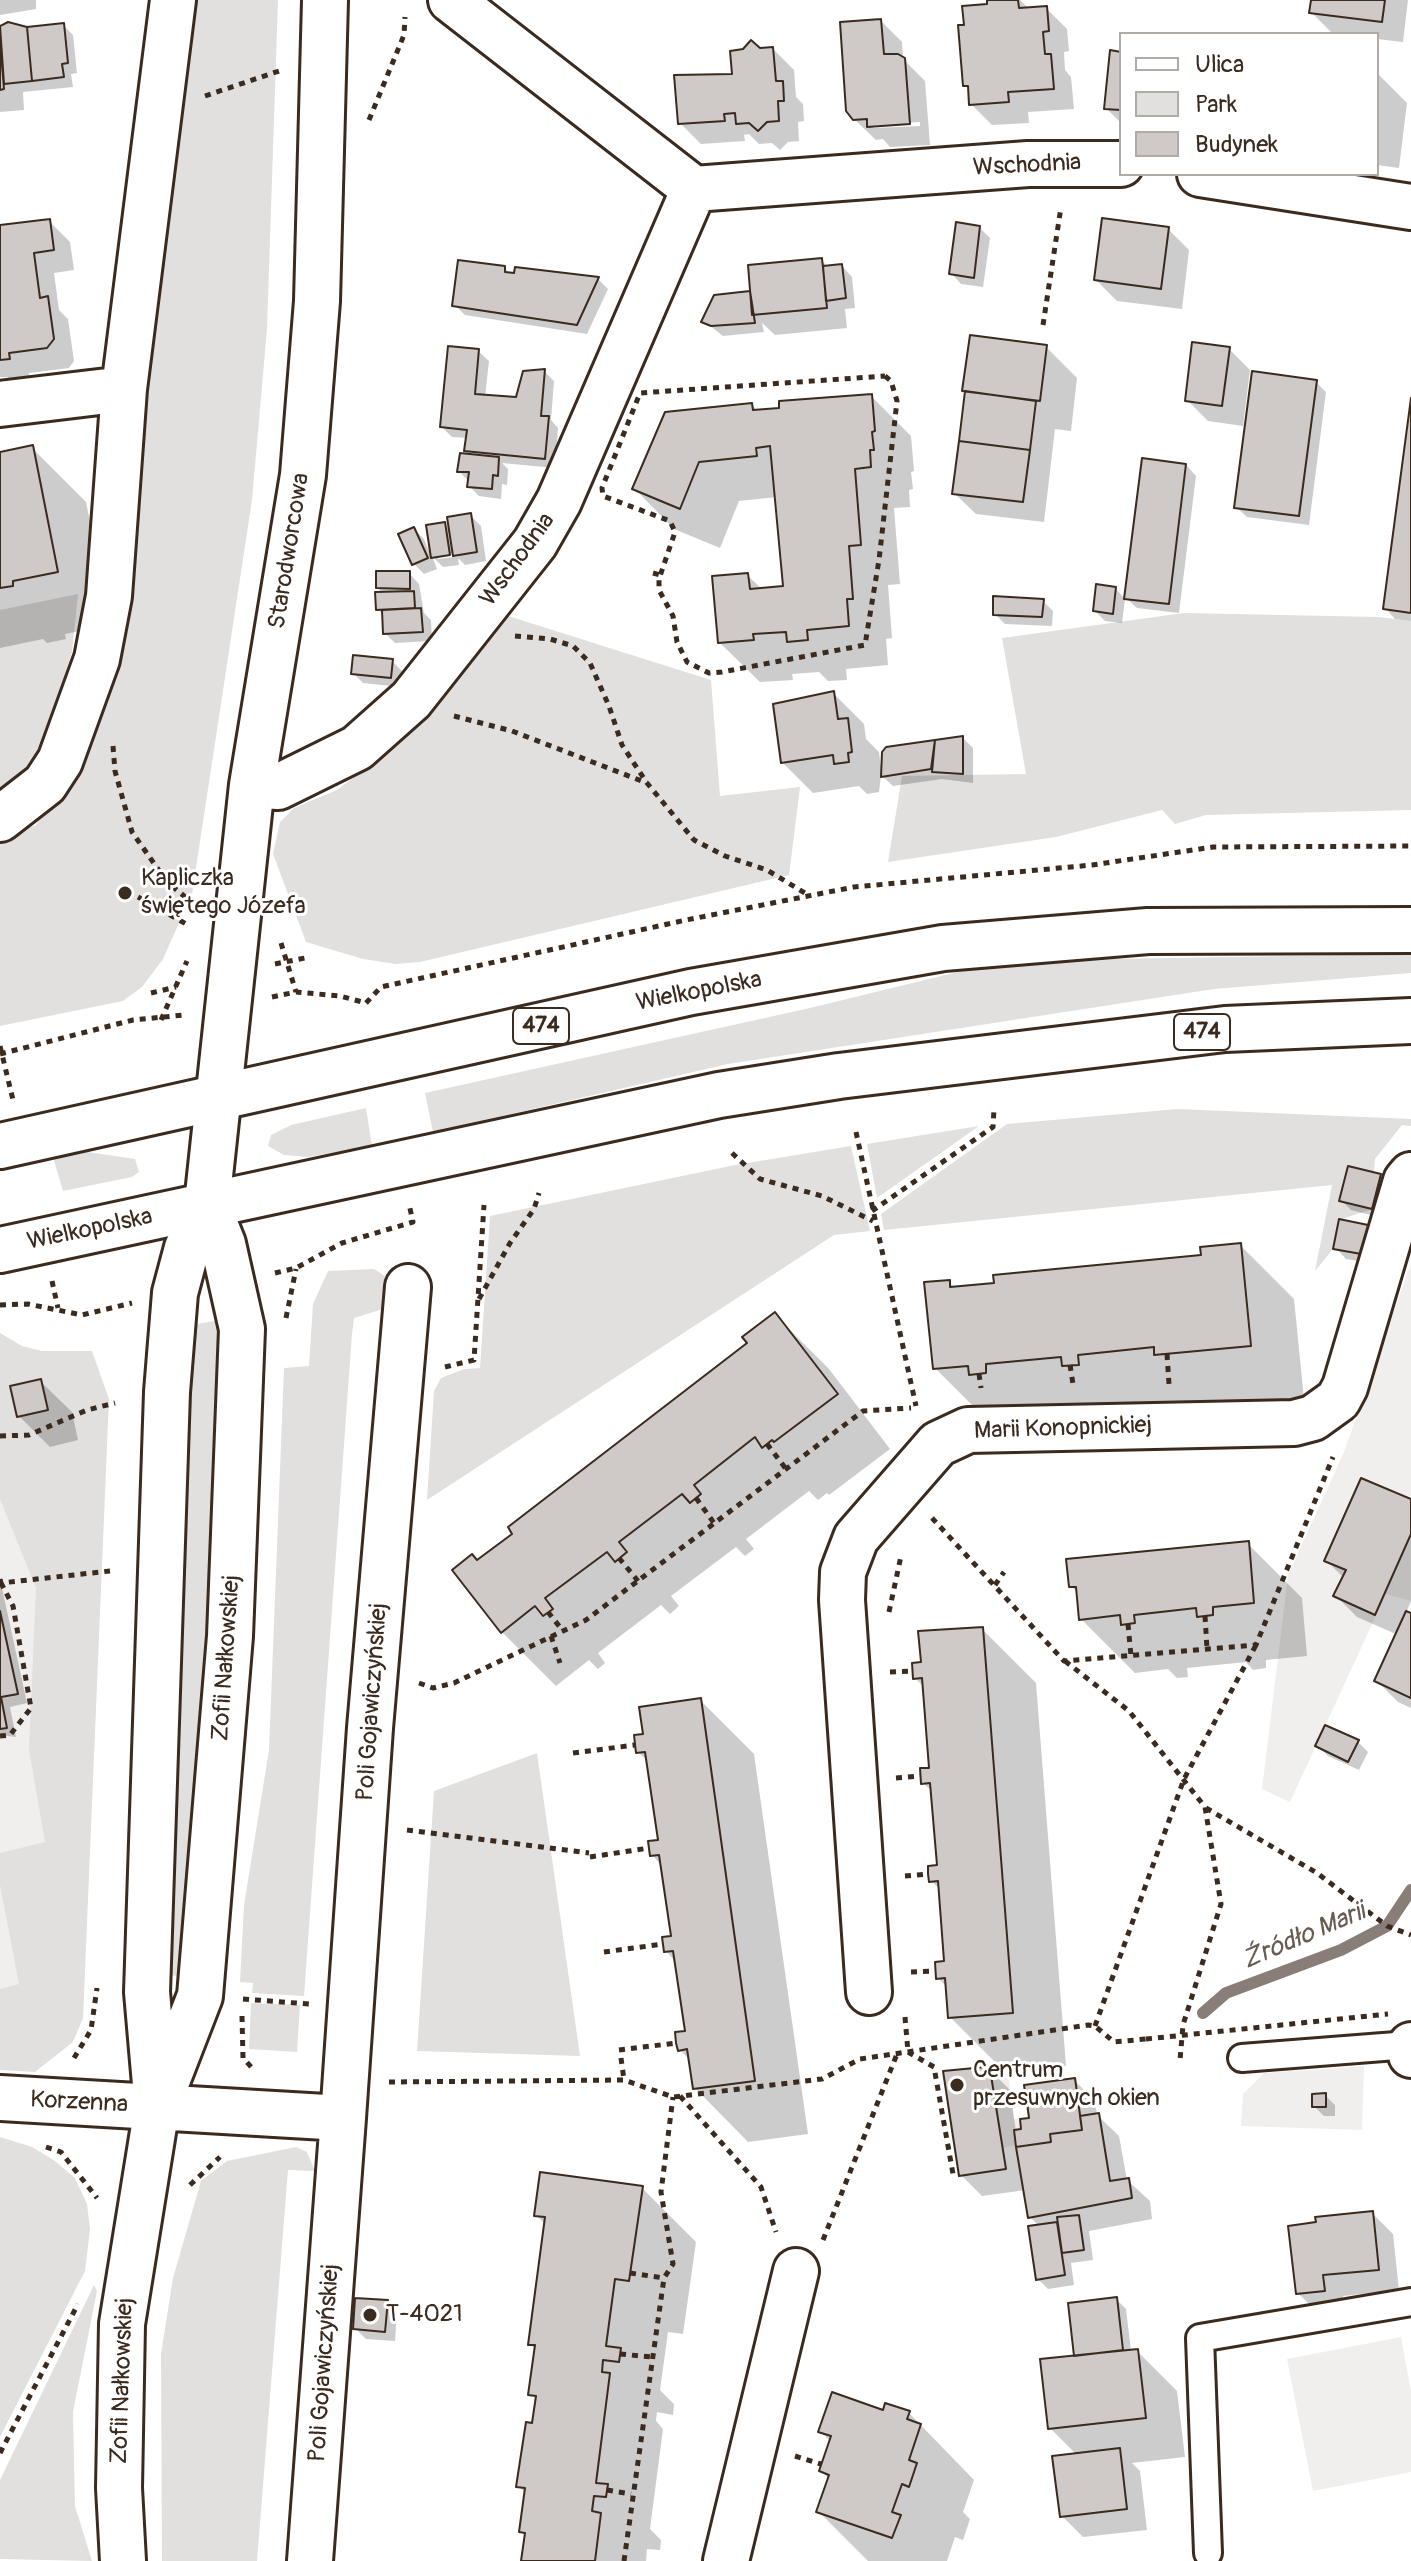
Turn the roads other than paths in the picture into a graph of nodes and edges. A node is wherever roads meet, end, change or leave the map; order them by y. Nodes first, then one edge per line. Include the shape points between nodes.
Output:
1 (173, 0) edge
2 (327, 0) edge
3 (451, 0) edge
4 (1119, 164) edge
5 (1213, 176) edge
6 (694, 189) junction
7 (1411, 207) edge
8 (124, 389) junction
9 (0, 404) edge
10 (252, 785) junction
11 (0, 819) edge
12 (1411, 930) edge
13 (1411, 1021) edge
14 (219, 1099) junction
15 (0, 1146) edge
16 (1411, 1175) edge
17 (207, 1204) junction
18 (0, 1250) edge
19 (408, 1287) dead end
20 (885, 1982) road end
21 (1405, 2040) edge
22 (1242, 2058) dead end
23 (0, 2098) edge
24 (157, 2107) junction
25 (343, 2118) junction
26 (796, 2271) dead end
27 (1411, 2302) edge
28 (1208, 2553) dead end
29 (123, 2561) edge
30 (310, 2561) edge
31 (726, 2561) edge

1 - 8 street
2 - 10 street, Starodworcowa via 317,301 303,475
3 - 6 street
4 - 6 street, Wschodnia via 1066,162
5 - 7 street
6 - 10 street, Wschodnia via 559,501 535,543 411,700 357,748 278,787
8 - 9 street
8 - 11 street via 109,596 97,659 60,761 45,784
10 - 14 street, Starodworcowa
12 - 14 street, Wielkopolska / 474 via 1148,931 943,948 691,992
13 - 17 street, Wielkopolska / 474 via 1225,1029 839,1076 719,1095
14 - 15 street, Wielkopolska / 474
14 - 17 street, Zofii Nałkowskiej
16 - 20 street, Marii Konopnickiej via 1345,1387 1338,1400 1313,1418 1294,1423 968,1430 938,1444 856,1538 843,1572 842,1600
17 - 18 street, Wielkopolska / 474
17 - 24 street, Zofii Nałkowskiej via 175,1293 167,1392 147,1992
17 - 24 street, Zofii Nałkowskiej via 223,1244 242,1329 230,1636 200,1996
19 - 25 street, Poli Gojawiczyńskiej
21 - 22 lane
23 - 24 street, Korzenna
24 - 25 street
24 - 29 street, Zofii Nałkowskiej via 122,2324
25 - 30 street, Poli Gojawiczyńskiej
26 - 31 street
27 - 28 lane via 1200,2338

